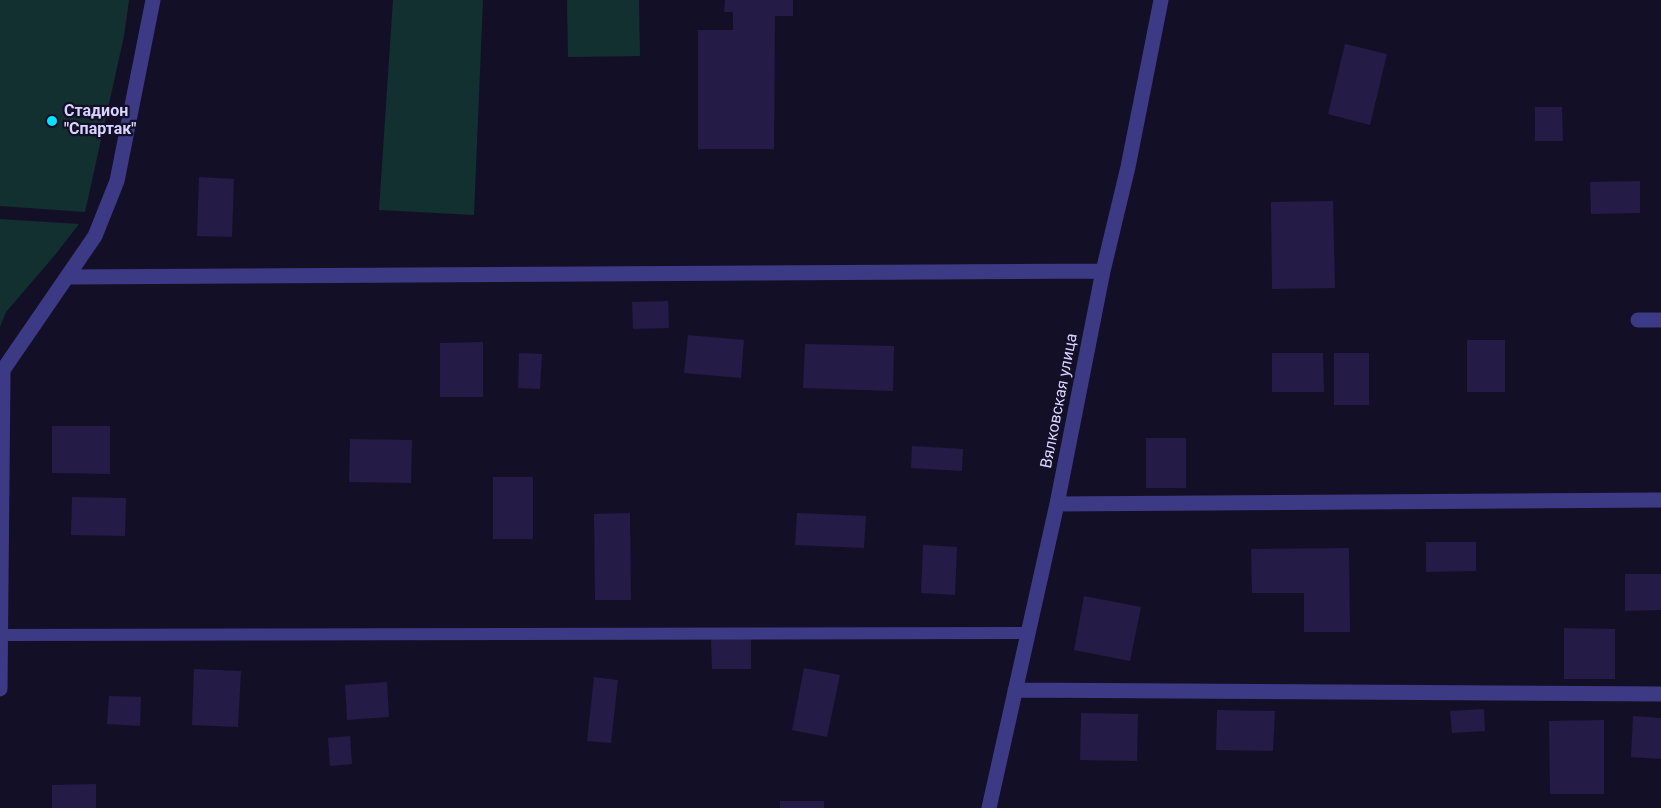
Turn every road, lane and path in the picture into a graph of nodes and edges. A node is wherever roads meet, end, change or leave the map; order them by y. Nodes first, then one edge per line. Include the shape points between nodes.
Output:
1 (153, 0) edge
2 (1161, 0) edge
3 (1103, 271) junction
4 (68, 277) junction
5 (1638, 320) dead end
6 (1661, 320) edge
7 (1661, 500) edge
8 (1057, 504) junction
9 (1028, 633) junction
10 (1, 635) edge
11 (0, 689) edge
12 (1015, 690) junction
13 (1661, 694) edge
14 (989, 808) edge

1 - 4 street via 117,181 95,236
2 - 3 street, Вялковская улица
3 - 4 street
3 - 8 street, Вялковская улица
4 - 10 street via 3,370
5 - 6 street
7 - 8 street
8 - 9 street, Вялковская улица
9 - 10 lane
9 - 12 street, Вялковская улица
10 - 11 street
12 - 13 street
12 - 14 street, Вялковская улица

